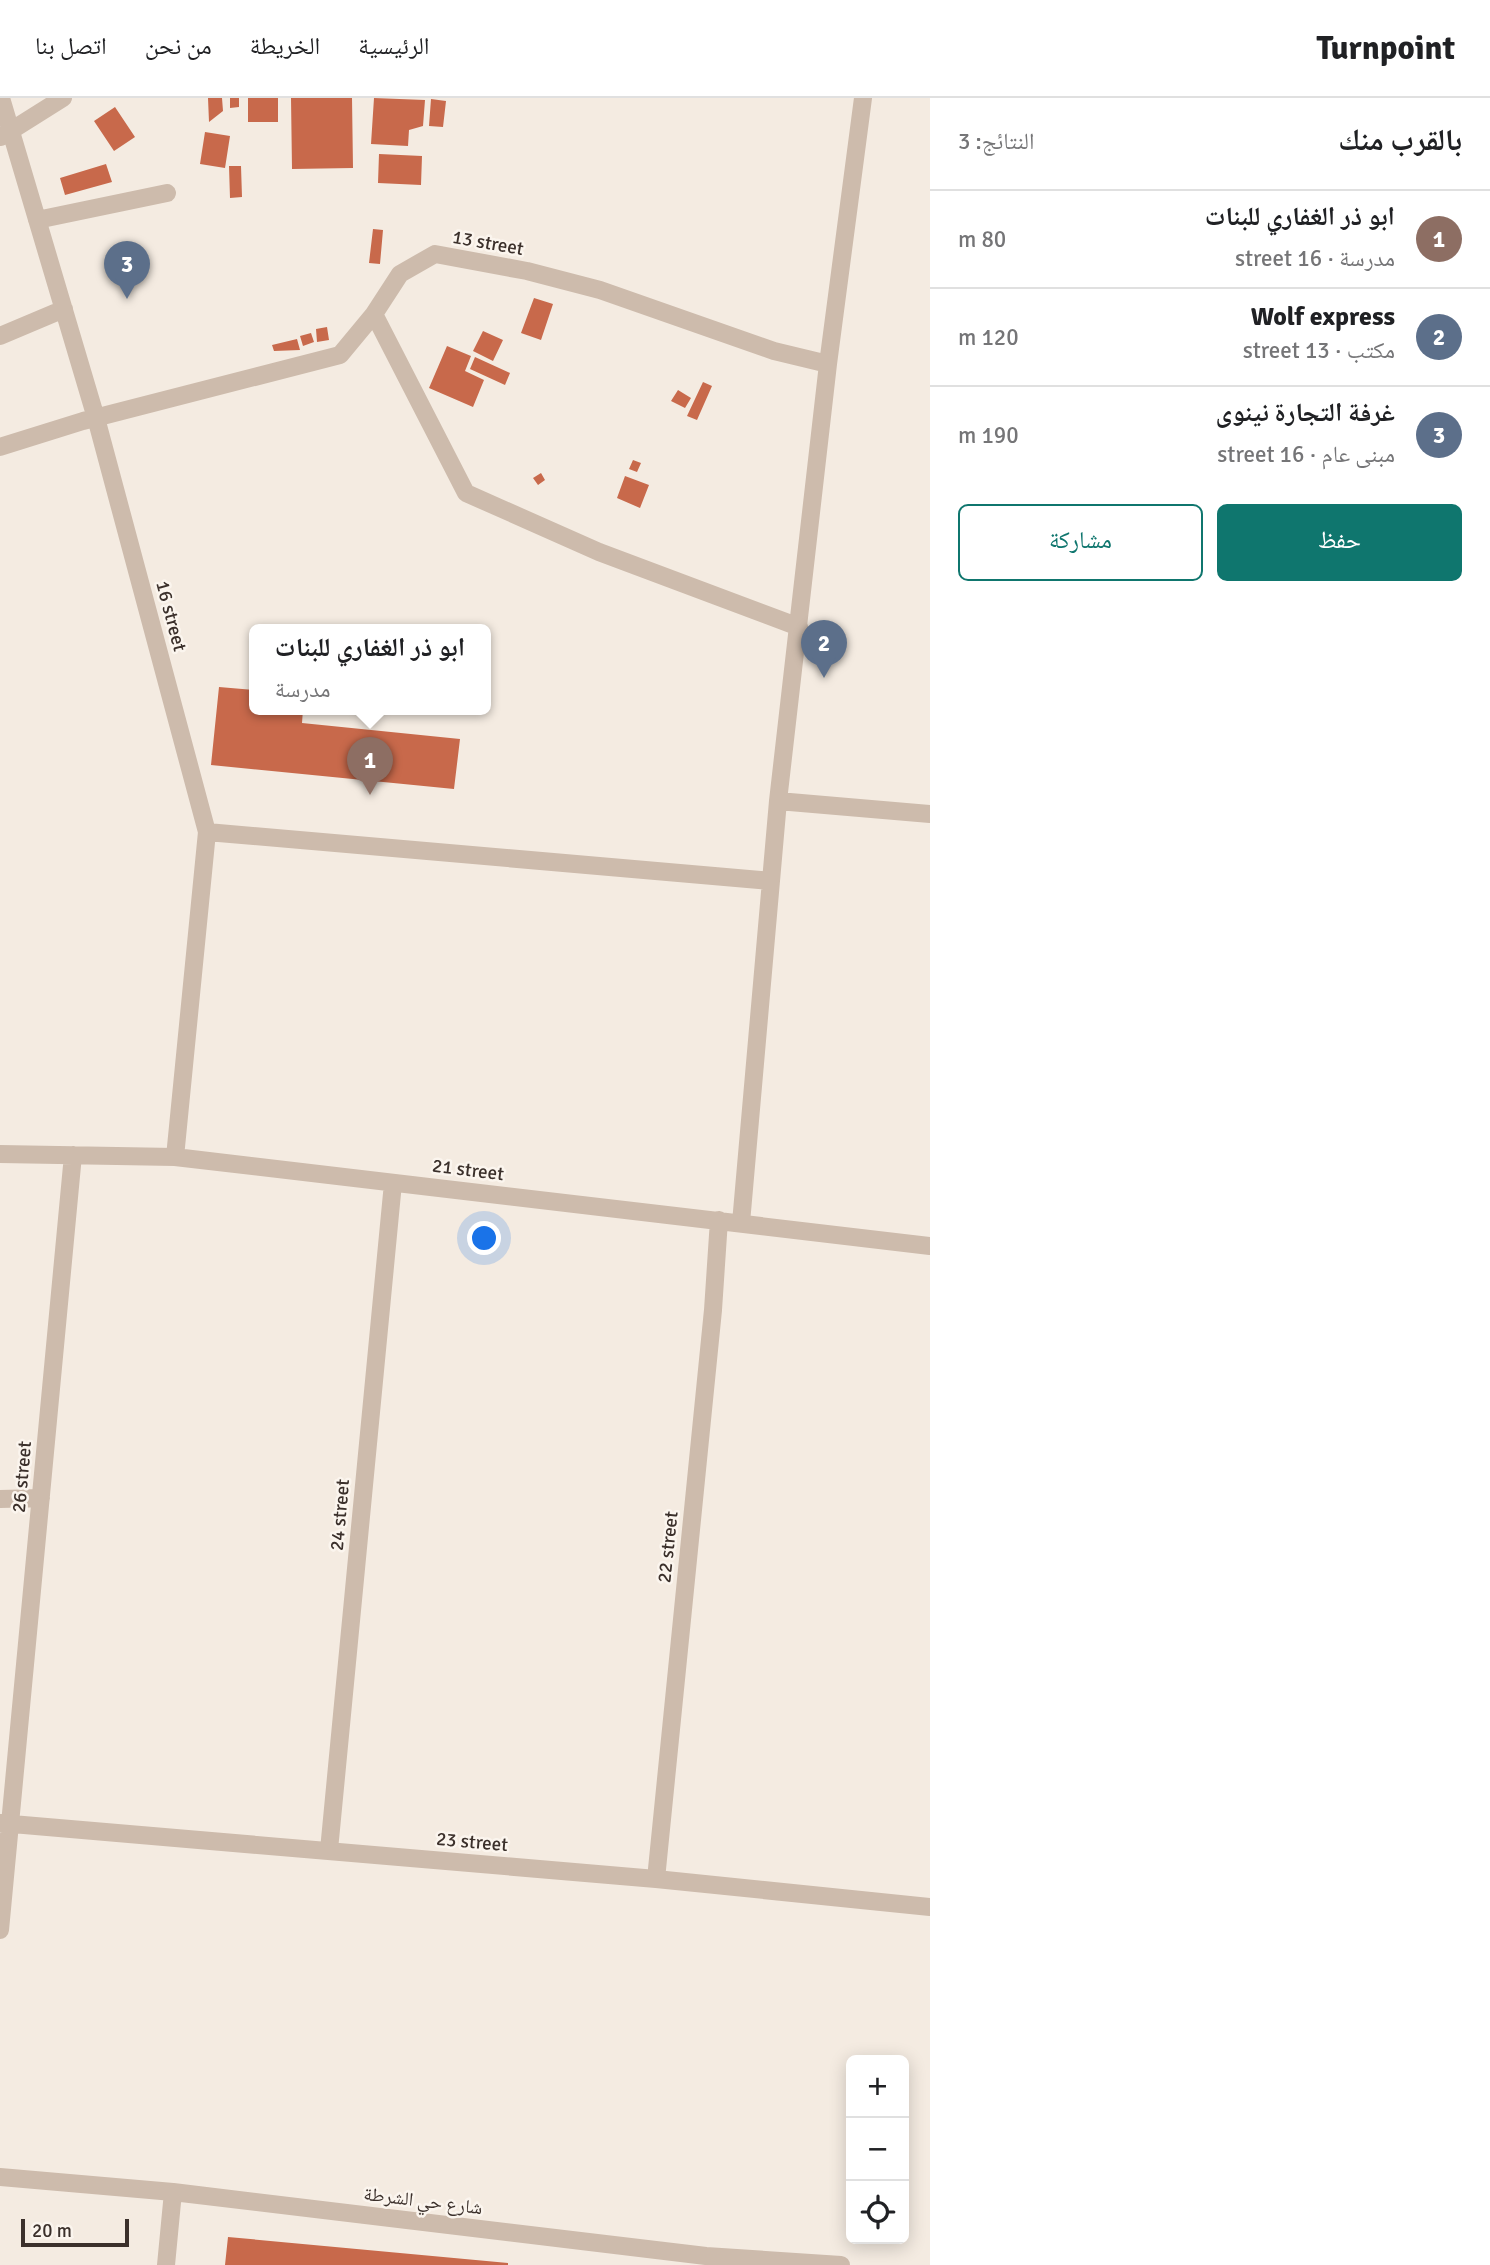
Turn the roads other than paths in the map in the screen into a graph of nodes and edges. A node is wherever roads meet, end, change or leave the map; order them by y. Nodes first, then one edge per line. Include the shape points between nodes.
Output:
1 (1, 98) edge
2 (63, 98) edge
3 (862, 98) edge
4 (5, 134) edge
5 (167, 193) dead end
6 (37, 220) junction
7 (64, 309) junction
8 (374, 314) junction
9 (0, 336) edge
10 (828, 364) junction
11 (96, 418) junction
12 (0, 447) edge
13 (799, 627) junction
14 (778, 801) junction
15 (930, 814) edge
16 (207, 832) junction
17 (771, 881) junction
18 (0, 1154) edge
19 (73, 1154) junction
20 (175, 1157) junction
21 (393, 1183) junction
22 (719, 1220) junction
23 (741, 1223) junction
24 (930, 1245) edge
25 (41, 1498) junction
26 (0, 1499) edge
27 (5, 1823) edge
28 (330, 1850) junction
29 (656, 1879) junction
30 (930, 1907) edge
31 (0, 1930) edge
32 (0, 2176) edge
33 (173, 2192) junction
34 (706, 2260) edge
35 (166, 2265) edge
36 (841, 2265) edge

1 - 4 street, 16 street
2 - 4 street
3 - 10 street
4 - 6 street, 16 street
5 - 6 street
6 - 7 street, 16 street
7 - 9 street
7 - 11 street, 16 street
8 - 10 street, 13 street via 400,274 435,254 600,290 774,351
8 - 11 street, 13 street via 340,355
8 - 13 street via 466,493 598,552
10 - 13 street
11 - 12 street, 13 street
11 - 16 street, 16 street
13 - 14 street
14 - 15 street
14 - 17 street
16 - 17 street
16 - 20 street, 16 street
17 - 23 street
18 - 19 street, 21 street
19 - 20 street, 21 street
19 - 25 street, 26 street
20 - 21 street, 21 street
21 - 22 street, 21 street
21 - 28 street, 24 street
22 - 23 street, 21 street
22 - 29 street, 22 street
23 - 24 street, 21 street
25 - 26 street
25 - 27 street, 26 street
27 - 28 street, 23 street
27 - 31 street, 26 street
28 - 29 street, 23 street
29 - 30 street, 23 street
32 - 33 street, شارع حي الشرطة
33 - 34 street, شارع حي الشرطة
33 - 35 street
34 - 36 street, شارع حي الشرطة

